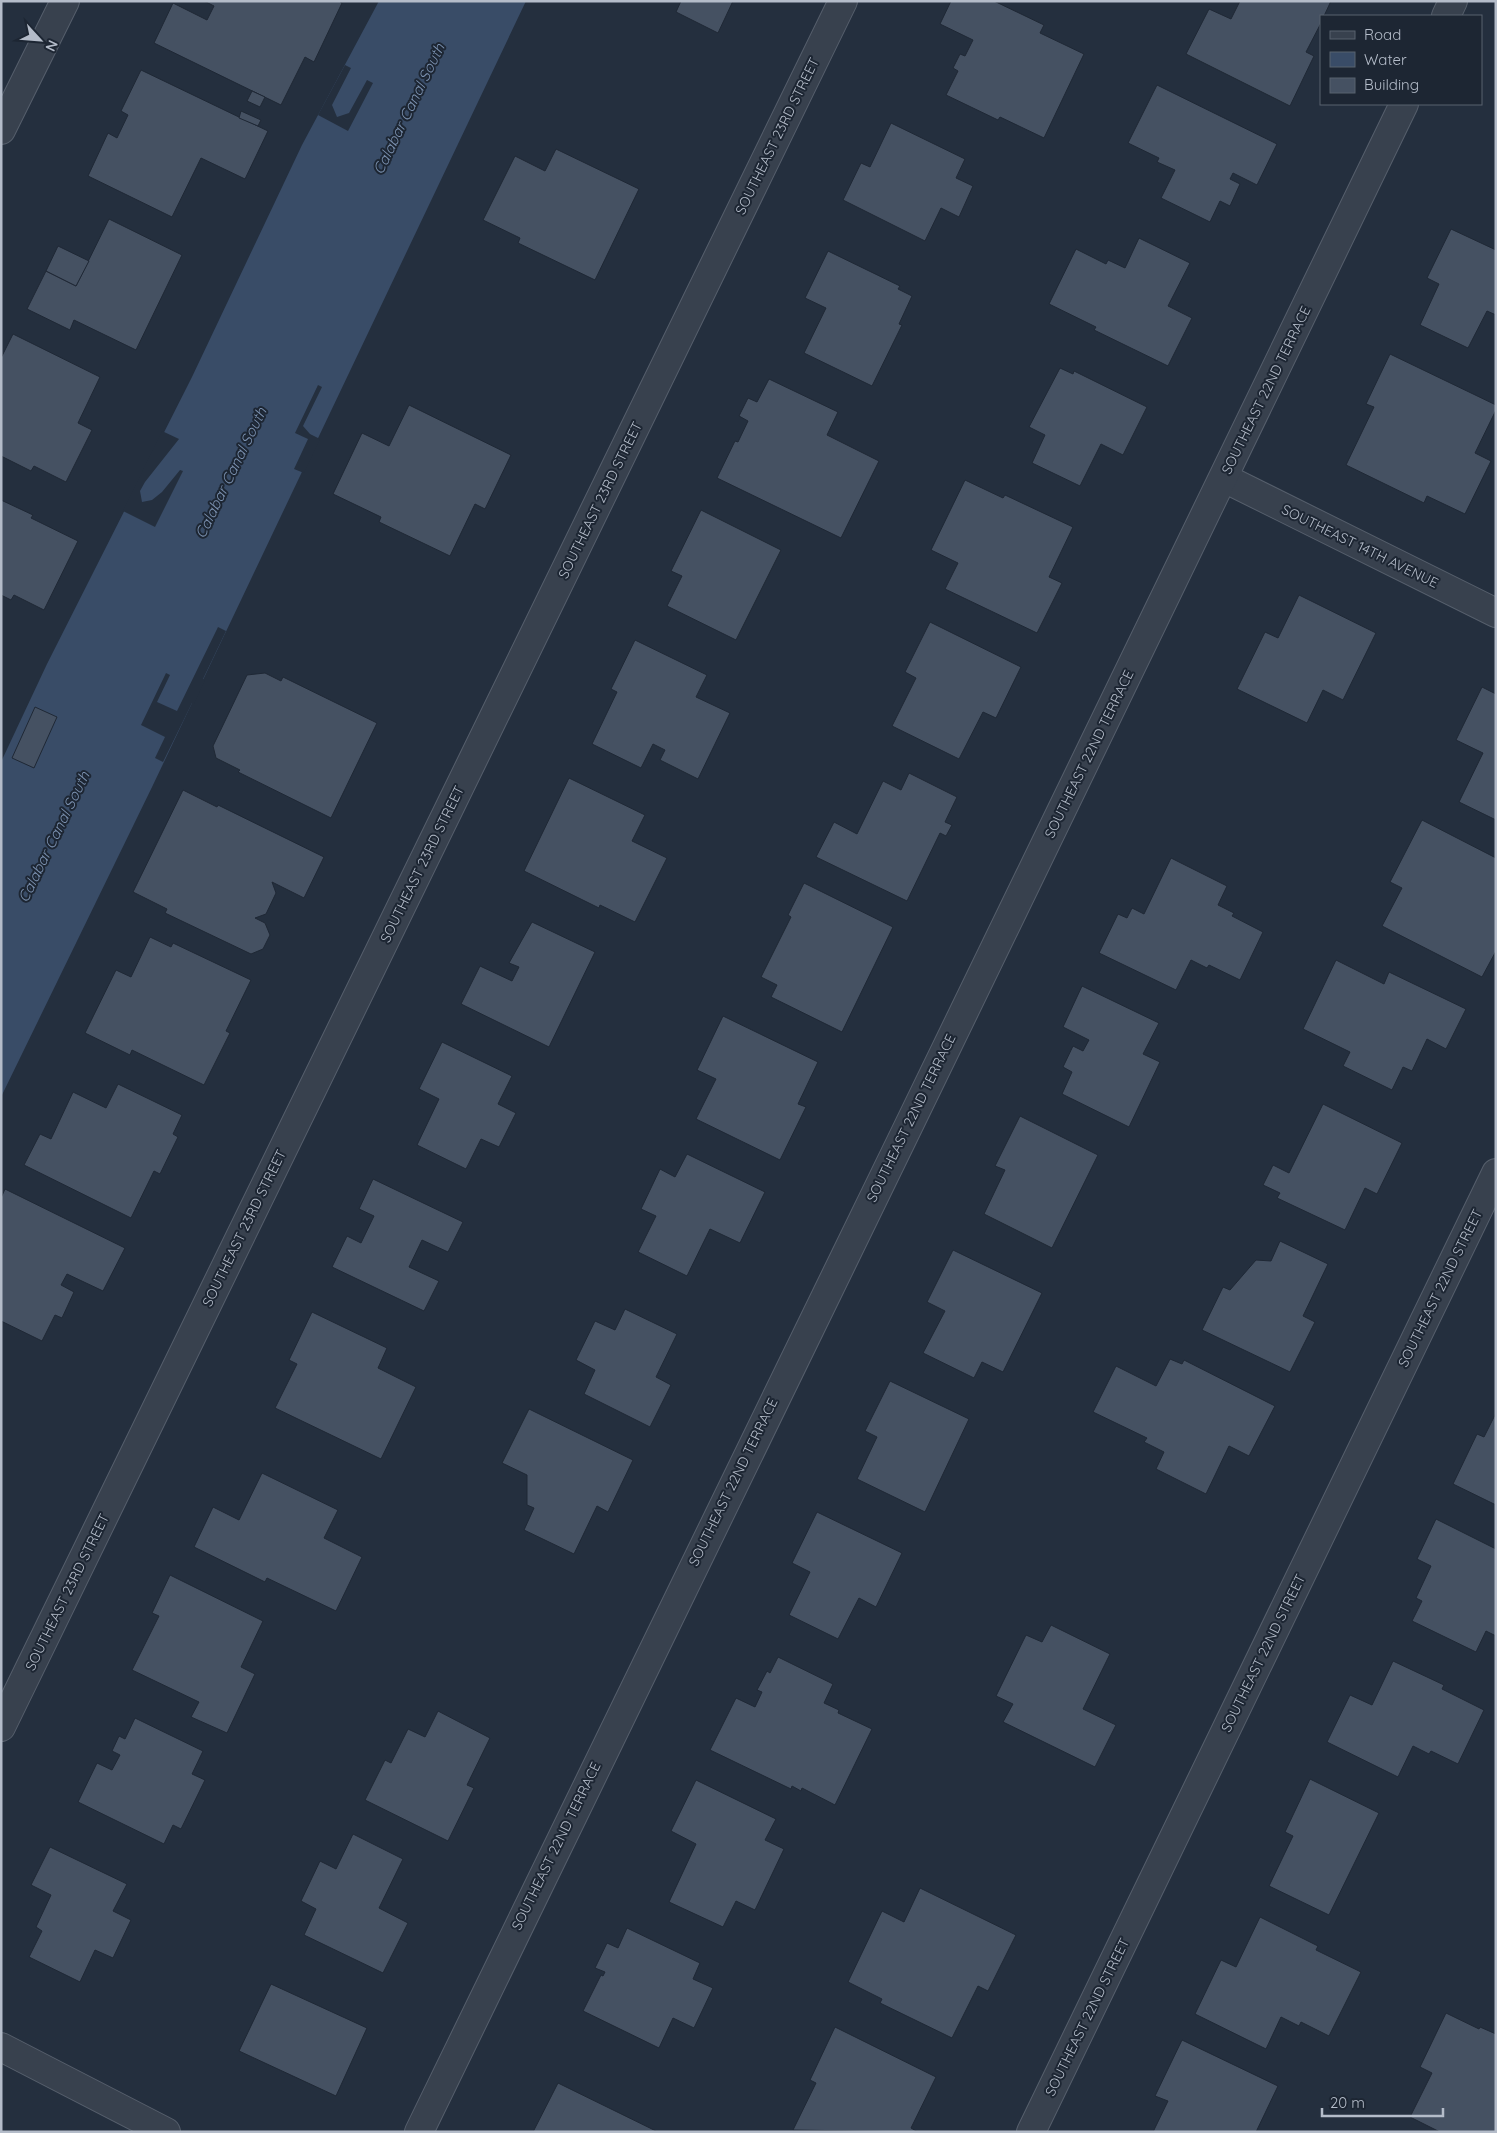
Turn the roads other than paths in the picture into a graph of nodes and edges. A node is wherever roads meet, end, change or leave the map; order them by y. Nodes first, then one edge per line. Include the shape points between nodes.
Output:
1 (65, 1) edge
2 (843, 1) edge
3 (1453, 1) edge
4 (1446, 15) edge
5 (1404, 105) edge
6 (1, 130) edge
7 (1224, 478) junction
8 (1496, 613) edge
9 (1496, 1173) edge
10 (1, 1727) edge
11 (1, 2047) edge
12 (166, 2132) edge
13 (419, 2132) edge
14 (1031, 2132) edge

1 - 6 street
2 - 10 street, SOUTHEAST 23RD STREET
3 - 4 street
5 - 7 street, SOUTHEAST 22ND TERRACE
7 - 8 street, SOUTHEAST 14TH AVENUE
7 - 13 street, SOUTHEAST 22ND TERRACE
9 - 14 street, SOUTHEAST 22ND STREET
11 - 12 street

